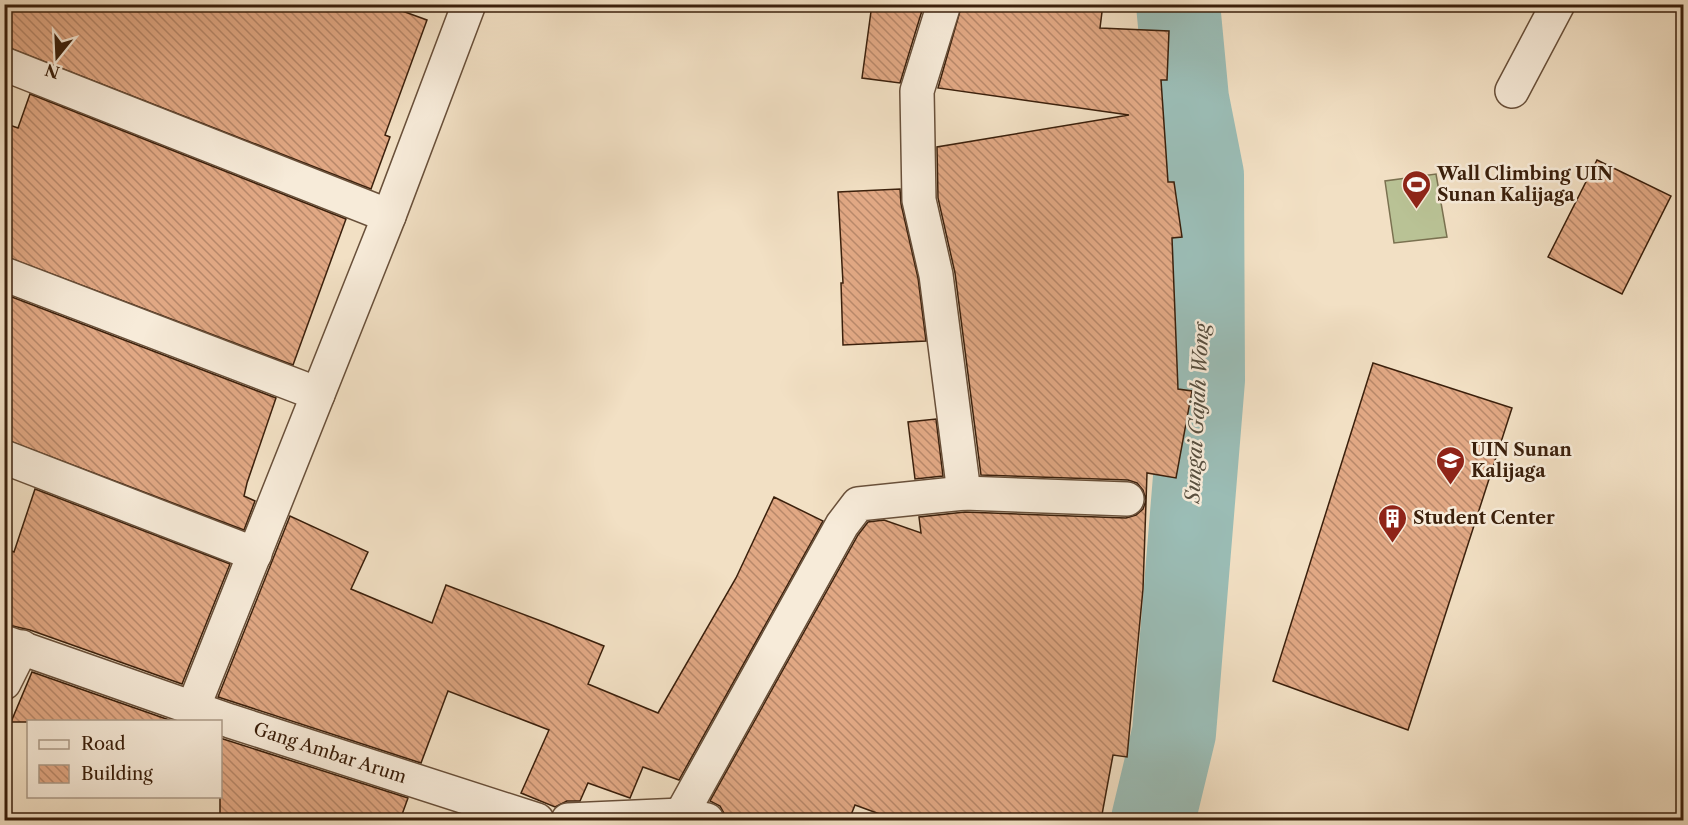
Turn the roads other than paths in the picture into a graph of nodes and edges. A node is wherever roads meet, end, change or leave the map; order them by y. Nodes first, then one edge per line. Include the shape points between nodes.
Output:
1 (469, 4) edge
2 (944, 4) edge
3 (1557, 4) edge
4 (4, 64) edge
5 (1512, 92) dead end
6 (389, 216) junction
7 (4, 274) edge
8 (318, 394) junction
9 (4, 457) edge
10 (964, 493) junction
11 (1127, 499) dead end
12 (255, 554) junction
13 (13, 645) edge
14 (4, 683) edge
15 (194, 708) junction
16 (694, 818) edge
17 (537, 820) edge
18 (568, 820) edge

1 - 6 street
2 - 10 street via 917,91 918,176 919,200 936,275
3 - 5 street
4 - 6 street
6 - 8 street
7 - 8 street
8 - 12 street
9 - 12 street
10 - 11 street
10 - 16 street via 858,504 842,525
12 - 15 street
13 - 14 street, Gang Ambar Arum
13 - 15 street, Gang Ambar Arum
15 - 17 street, Gang Ambar Arum
16 - 18 street

